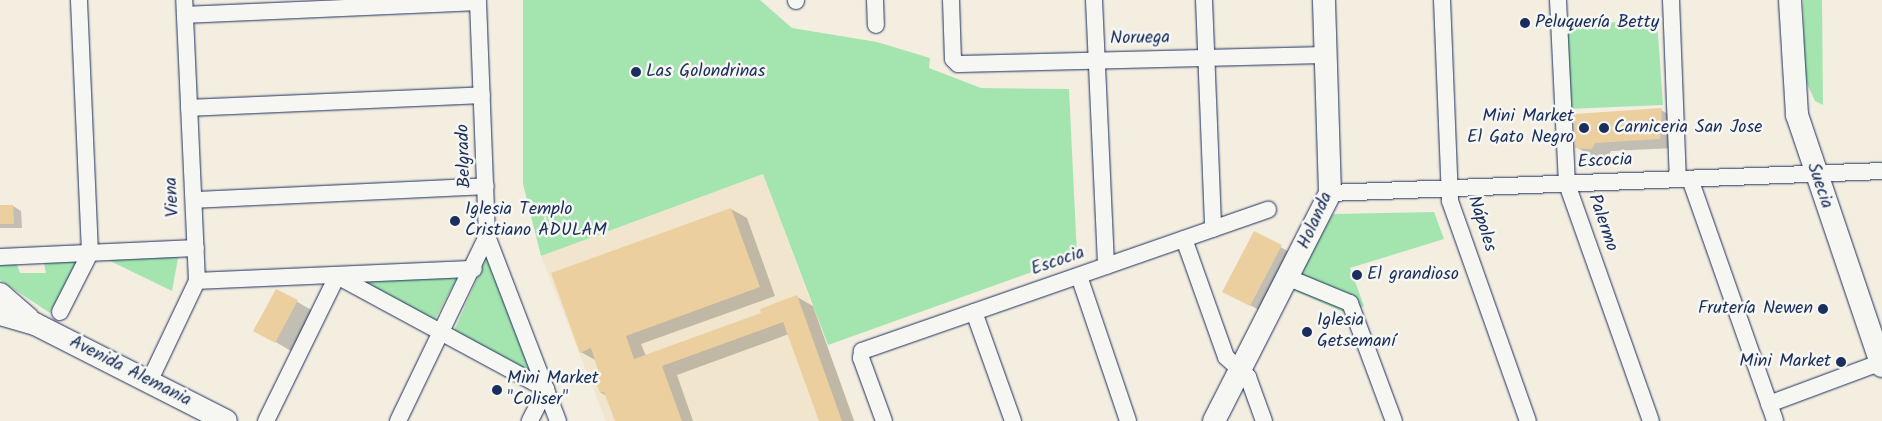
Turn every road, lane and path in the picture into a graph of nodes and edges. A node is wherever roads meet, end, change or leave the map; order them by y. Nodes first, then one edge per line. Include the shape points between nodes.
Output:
1 (79, 0) edge
2 (875, 0) edge
3 (951, 0) edge
4 (1094, 0) edge
5 (1204, 0) edge
6 (1324, 0) edge
7 (1442, 0) edge
8 (1558, 0) edge
9 (1671, 0) edge
10 (1790, 0) edge
11 (478, 1) edge
12 (185, 8) edge
13 (876, 25) dead end
14 (1327, 55) junction
15 (1206, 57) junction
16 (1096, 60) junction
17 (482, 95) junction
18 (189, 108) junction
19 (1882, 170) edge
20 (1814, 173) junction
21 (1684, 179) junction
22 (1567, 184) junction
23 (486, 186) junction
24 (1449, 189) junction
25 (1330, 194) junction
26 (194, 200) junction
27 (1268, 210) dead end
28 (1213, 229) junction
29 (487, 236) junction
30 (1184, 239) junction
31 (196, 248) junction
32 (90, 253) junction
33 (0, 257) edge
34 (1106, 266) junction
35 (474, 270) junction
36 (337, 276) junction
37 (1079, 276) junction
38 (1289, 278) junction
39 (197, 281) junction
40 (0, 294) edge
41 (60, 312) dead end
42 (974, 312) junction
43 (0, 314) edge
44 (35, 324) junction
45 (442, 333) junction
46 (1882, 364) edge
47 (1242, 369) junction
48 (150, 382) junction
49 (546, 389) junction
50 (1769, 404) junction
51 (224, 421) edge
52 (266, 421) edge
53 (398, 421) edge
54 (530, 421) edge
55 (558, 421) edge
56 (884, 421) edge
57 (1013, 421) edge
58 (1128, 421) edge
59 (1214, 421) edge
60 (1264, 421) edge
61 (1394, 421) edge
62 (1528, 421) edge
63 (1651, 421) edge
64 (1775, 421) edge

1 - 32 street
2 - 13 street
3 - 16 street, Noruega via 955,63
4 - 16 street
5 - 15 street
6 - 14 street, Holanda
7 - 24 street, Nápoles
8 - 22 street, Palermo
9 - 21 street
10 - 20 street, Suecia via 1795,104
11 - 12 street
11 - 17 street, Belgrado
12 - 18 street, Viena
14 - 15 street, Noruega
14 - 25 street, Holanda
15 - 16 street, Noruega
15 - 28 street
16 - 34 street
17 - 18 street
17 - 23 street, Belgrado
18 - 26 street, Viena
19 - 20 street, Escocia
20 - 21 street, Escocia
20 - 46 street, Suecia
21 - 22 street, Escocia
21 - 50 street
22 - 24 street, Escocia
22 - 63 street, Palermo
23 - 26 street
23 - 29 street, Belgrado
24 - 25 street, Escocia
24 - 62 street, Nápoles via 1450,201
25 - 38 street, Holanda
26 - 31 street, Viena
27 - 28 street, Escocia
28 - 30 street, Escocia
29 - 35 street
29 - 49 street, Belgrado
30 - 34 street, Escocia
30 - 47 street via 1226,357
31 - 32 street
31 - 39 street, Viena
32 - 33 street
32 - 41 street
34 - 37 street, Escocia
35 - 36 street
35 - 45 street
36 - 39 street
36 - 45 street
36 - 52 street
37 - 42 street, Escocia
37 - 58 street
38 - 47 street, Holanda
38 - 61 street via 1350,303
39 - 48 street, Viena
40 - 44 street, Avenida Alemania
42 - 56 street, Escocia via 861,353
42 - 57 street
43 - 44 street, Avenida Alemania
44 - 48 street, Avenida Alemania
45 - 49 street
45 - 53 street
46 - 50 street
47 - 59 street, Holanda
47 - 60 street
48 - 51 street, Avenida Alemania
49 - 54 street
49 - 55 street, Belgrado
50 - 64 street

